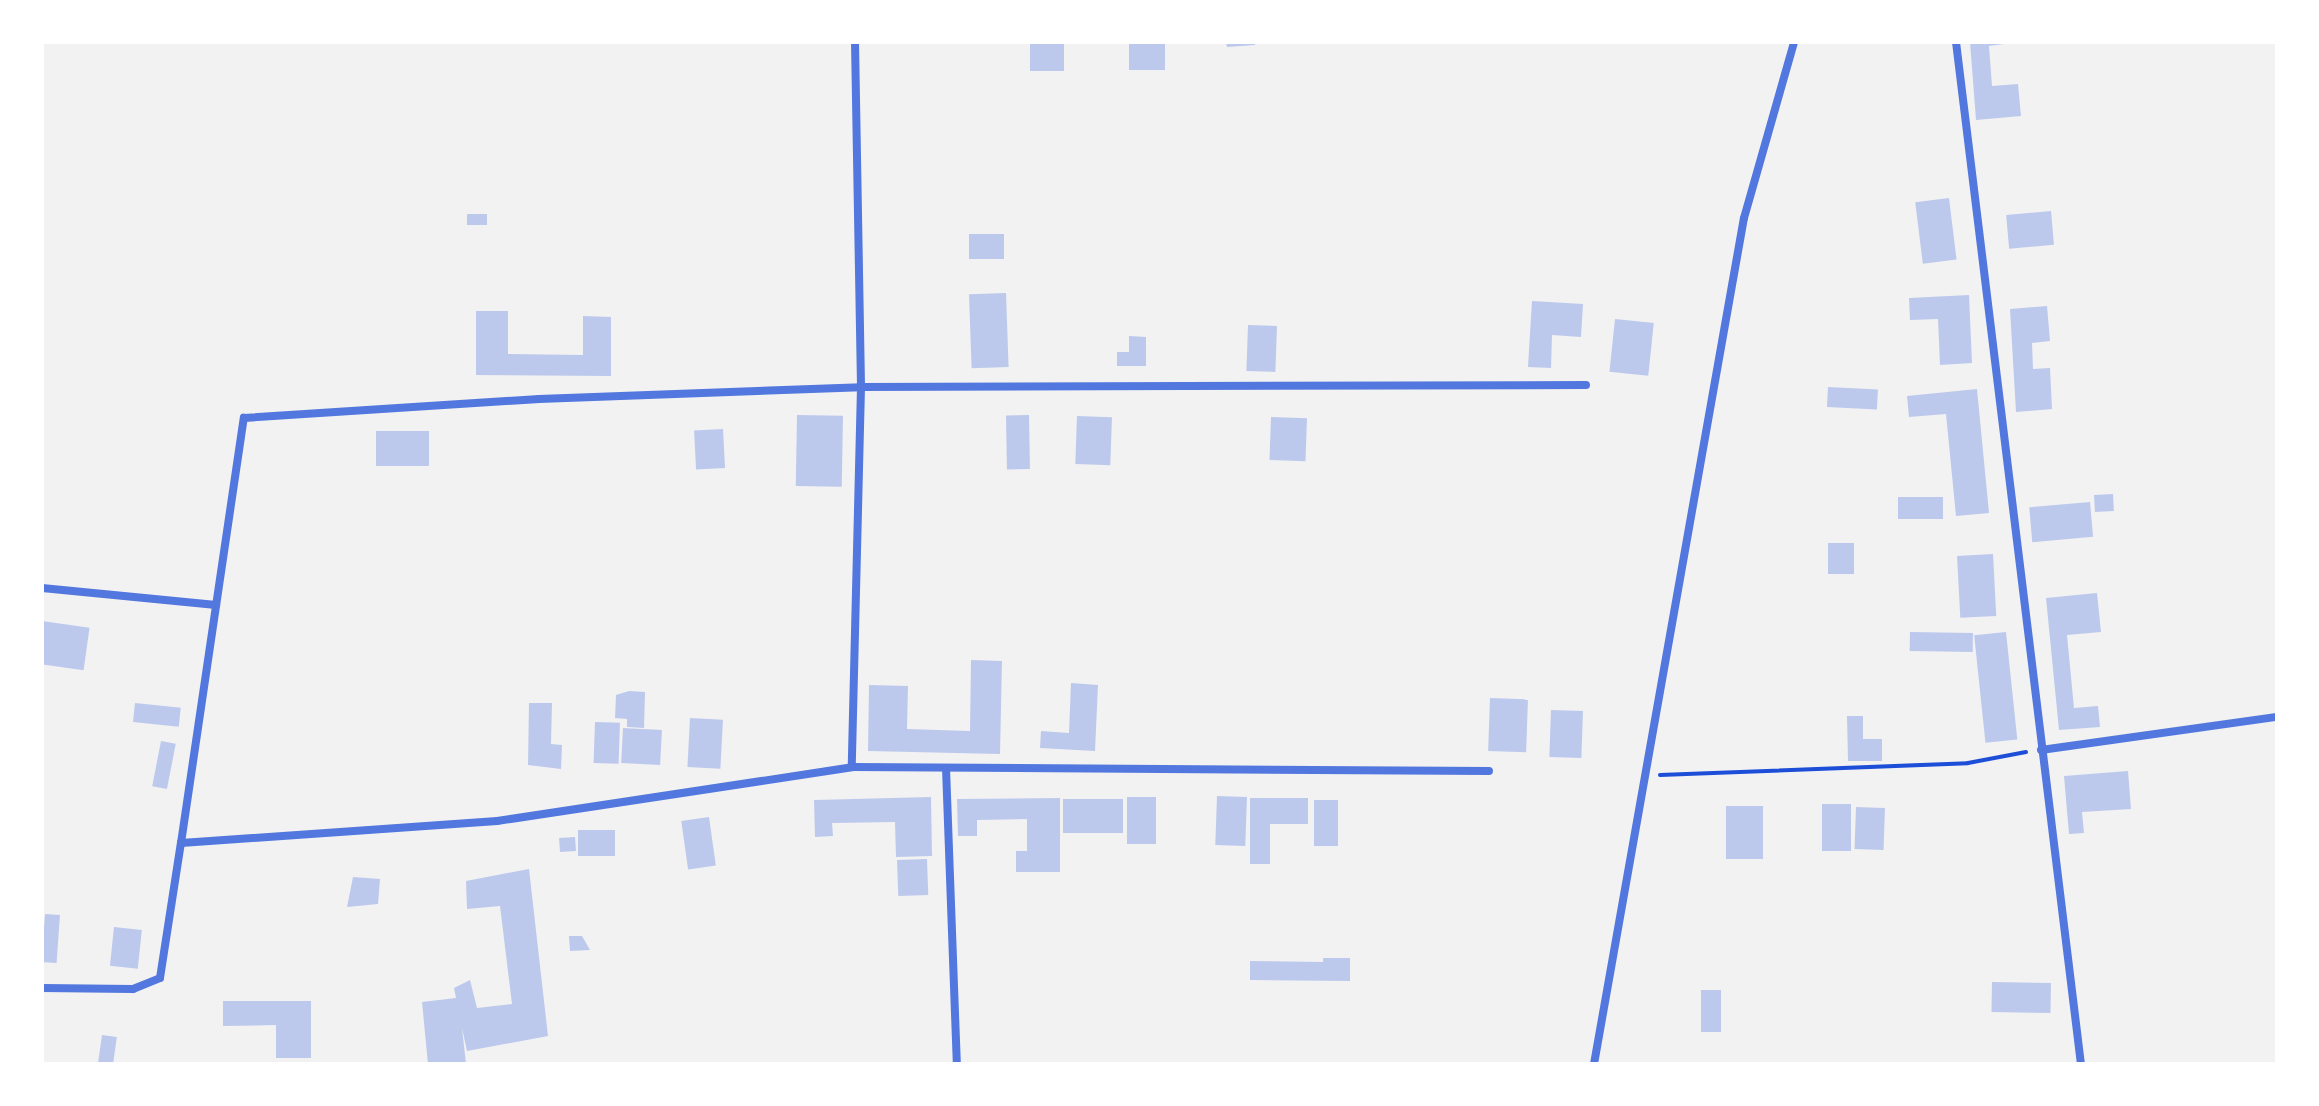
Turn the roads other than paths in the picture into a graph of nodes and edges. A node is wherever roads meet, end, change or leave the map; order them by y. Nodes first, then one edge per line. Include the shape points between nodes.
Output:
1 (855, 42) edge
2 (1794, 42) edge
3 (1956, 42) edge
4 (1586, 385) dead end
5 (861, 387) junction
6 (42, 588) edge
7 (216, 605) junction
8 (2277, 717) edge
9 (2041, 750) junction
10 (852, 767) junction
11 (946, 768) junction
12 (1489, 771) dead end
13 (181, 843) junction
14 (42, 988) edge
15 (957, 1064) edge
16 (1594, 1064) edge
17 (2081, 1064) edge

1 - 5 street
2 - 16 street via 1744,218
3 - 9 street
4 - 5 street
5 - 7 street via 539,399 244,418
5 - 10 street
6 - 7 street
7 - 13 street
8 - 9 street
9 - 17 street
10 - 11 street
10 - 13 street via 497,821
11 - 12 street
11 - 15 street
13 - 14 street via 160,978 133,989

